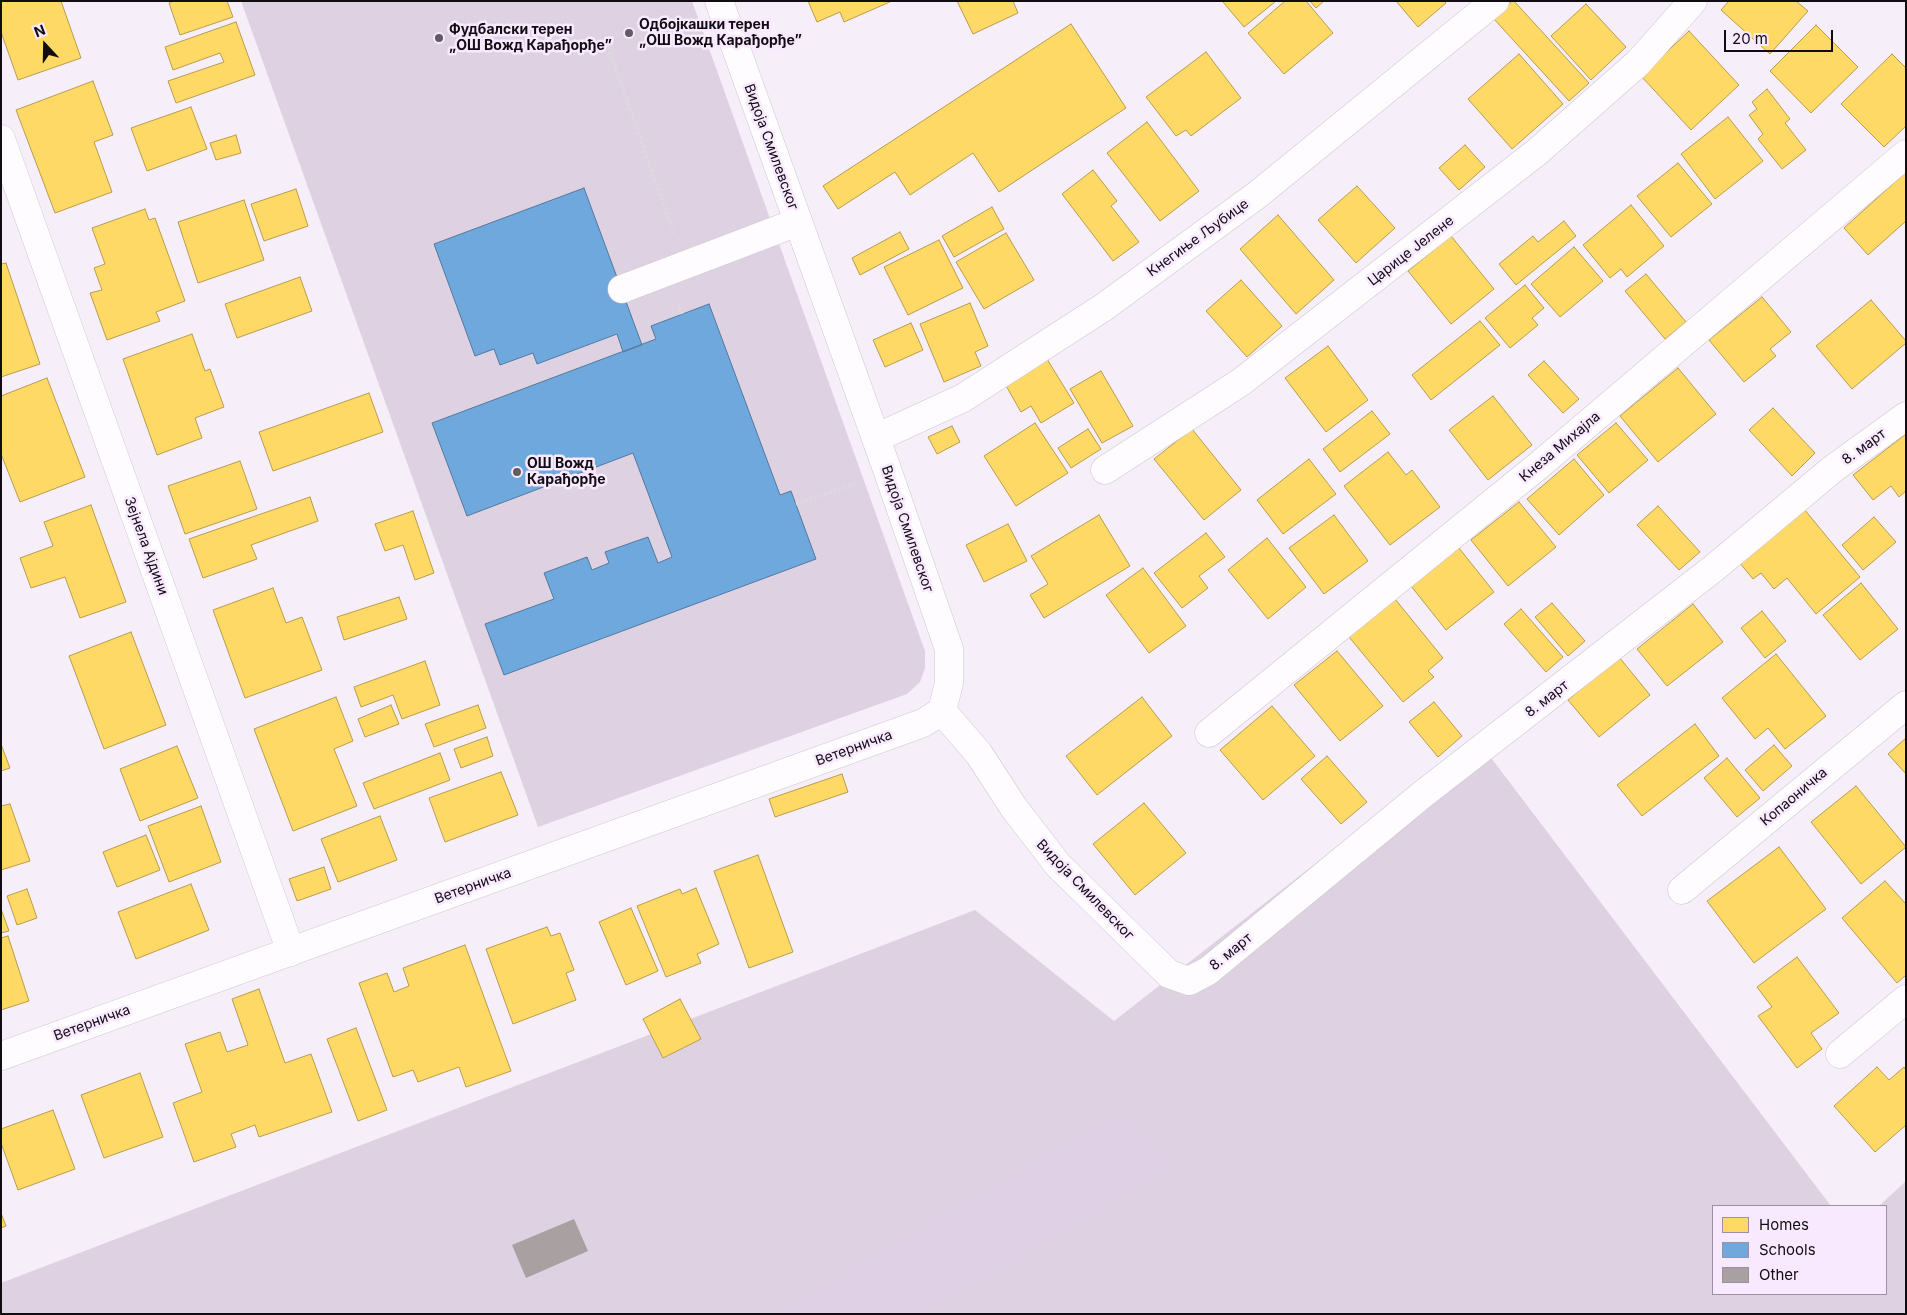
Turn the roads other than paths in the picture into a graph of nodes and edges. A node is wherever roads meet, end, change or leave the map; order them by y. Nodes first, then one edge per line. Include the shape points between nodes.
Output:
1 (719, 1) edge
2 (1494, 1) edge
3 (1693, 1) edge
4 (1, 139) edge
5 (1906, 154) edge
6 (798, 222) junction
7 (622, 289) dead end
8 (1906, 416) edge
9 (876, 438) junction
10 (1105, 470) dead end
11 (1906, 705) edge
12 (942, 711) junction
13 (1209, 733) dead end
14 (1682, 890) dead end
15 (291, 952) junction
16 (1189, 981) joint
17 (1906, 999) edge
18 (1840, 1054) dead end
19 (1, 1056) edge

1 - 6 street, Видоја Смилевског
2 - 9 street, Кнегиње Љубице via 1257,195 1104,307 963,398
3 - 10 street, Царице Јелене via 1638,63 1529,158 1241,382
4 - 15 street, Зејнела Ајдини
5 - 13 street, Кнеза Михајла via 1538,466
6 - 7 street
6 - 9 street, Видоја Смилевског
8 - 16 street, 8. март via 1834,468 1714,568 1423,794 1208,971
9 - 12 street, Видоја Смилевског via 949,649 949,683
11 - 14 street, Копаоничка
12 - 15 street, Ветерничка via 923,723
12 - 16 street, Видоја Смилевског via 979,754 1014,808 1058,866 1169,974
15 - 19 street, Ветерничка
17 - 18 street

